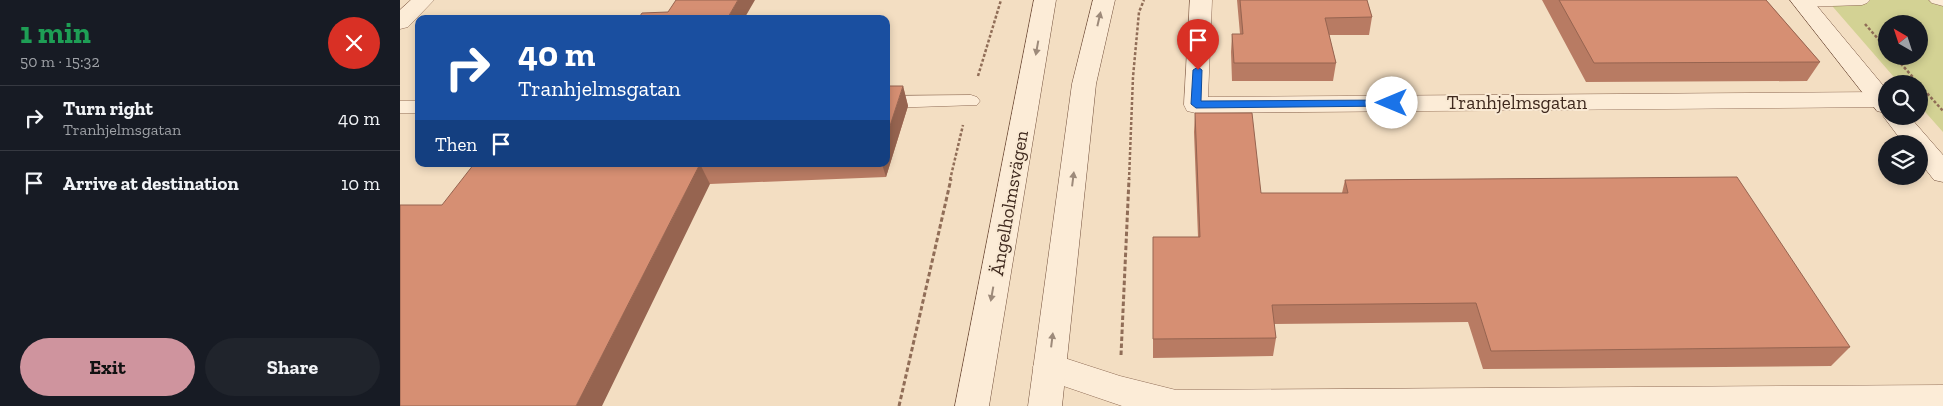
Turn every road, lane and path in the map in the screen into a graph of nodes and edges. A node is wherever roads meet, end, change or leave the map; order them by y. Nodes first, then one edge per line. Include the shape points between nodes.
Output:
1 (423, 0) edge
2 (1001, 0) edge
3 (1045, 0) edge
4 (1104, 0) edge
5 (1144, 0) edge
6 (1201, 0) edge
7 (1862, 0) edge
8 (1937, 0) edge
9 (1801, 1) edge
10 (1943, 1) edge
11 (400, 22) edge
12 (1902, 65) edge
13 (1878, 95) edge
14 (971, 101) junction
15 (890, 102) edge
16 (400, 107) edge
17 (415, 107) edge
18 (1878, 107) edge
19 (1943, 111) edge
20 (1903, 125) edge
21 (1911, 135) edge
22 (1928, 156) edge
23 (1943, 173) edge
24 (1049, 366) junction
25 (1120, 391) junction
26 (1943, 400) edge
27 (899, 406) edge
28 (972, 406) edge
29 (1045, 406) edge

1 - 11 street
2 - 14 path
3 -> 28 street, Ängelholmsvägen
24 -> 4 street via 1084,84
5 - 25 path via 1139,12 1133,77
6 - 18 street, Tranhjelmsgatan via 1196,104
7 - 9 lane
8 - 10 lane
9 - 13 street
12 - 19 path
14 - 15 lane
14 - 27 path via 957,144
16 - 17 lane
20 - 21 street
22 - 23 street
24 - 25 street
24 - 29 street
25 - 26 street via 1176,405

